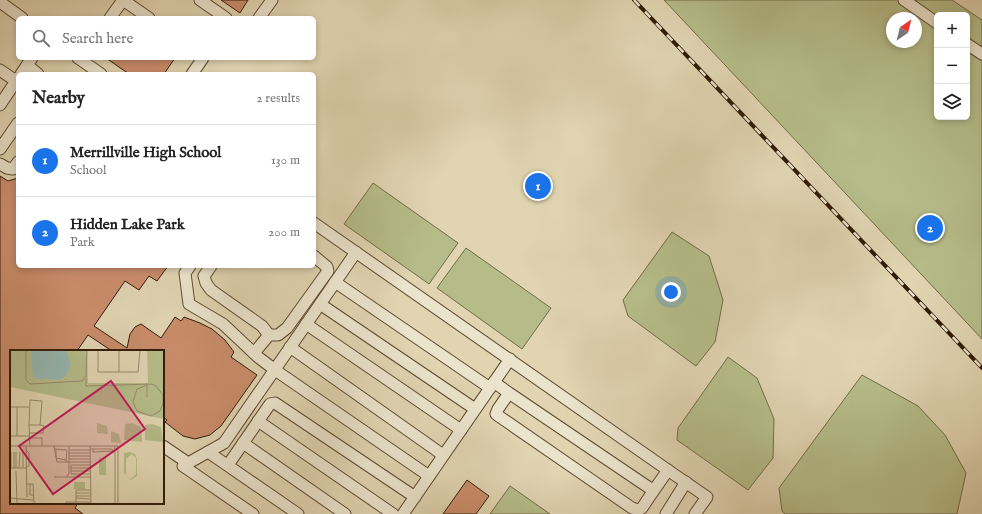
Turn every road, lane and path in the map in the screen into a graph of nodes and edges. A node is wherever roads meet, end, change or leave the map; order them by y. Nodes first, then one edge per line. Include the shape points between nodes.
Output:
1 (123, 0) edge
2 (200, 0) edge
3 (272, 0) edge
4 (904, 0) edge
5 (0, 2) edge
6 (19, 16) edge
7 (111, 16) edge
8 (146, 16) edge
9 (223, 16) edge
10 (260, 16) edge
11 (934, 21) edge
12 (970, 46) edge
13 (982, 54) edge
14 (81, 60) edge
15 (202, 60) edge
16 (0, 70) edge
17 (23, 71) edge
18 (98, 72) edge
19 (193, 72) edge
20 (16, 81) edge
21 (0, 105) edge
22 (16, 126) edge
23 (0, 149) edge
24 (0, 164) edge
25 (16, 165) edge
26 (316, 224) edge
27 (356, 252) junction
28 (316, 258) edge
29 (327, 267) junction
30 (189, 268) edge
31 (210, 268) edge
32 (338, 279) junction
33 (320, 304) junction
34 (306, 324) junction
35 (268, 335) junction
36 (290, 347) junction
37 (254, 354) junction
38 (510, 360) junction
39 (274, 370) junction
40 (492, 385) junction
41 (509, 393) junction
42 (475, 409) junction
43 (258, 421) junction
44 (461, 430) junction
45 (243, 443) junction
46 (164, 447) edge
47 (208, 452) junction
48 (443, 455) junction
49 (188, 463) junction
50 (228, 465) junction
51 (668, 470) junction
52 (429, 476) junction
53 (686, 482) junction
54 (652, 493) junction
55 (415, 497) junction
56 (253, 514) edge
57 (298, 514) edge
58 (344, 514) edge
59 (393, 514) edge
60 (403, 514) edge
61 (666, 514) edge
62 (695, 514) edge

1 - 7 street
1 - 8 street
2 - 9 street
3 - 10 street
4 - 11 street
5 - 6 street
12 - 13 street
14 - 18 street
15 - 19 street
16 - 17 street
20 - 21 street
22 - 23 street
24 - 25 street via 13,169
26 - 27 street
27 - 32 street
27 - 38 street
28 - 29 street
29 - 32 street
29 - 35 street via 328,270 288,328 278,335
30 - 37 street via 185,273 189,304 223,324
31 - 35 street via 204,276 211,290 262,326
32 - 33 street
32 - 40 street
33 - 34 street
33 - 42 street
34 - 36 street
34 - 44 street
35 - 37 street
36 - 39 street
36 - 48 street
37 - 39 street
38 - 40 street
38 - 51 street
39 - 47 street via 224,443
39 - 52 street
40 - 41 street
40 - 42 street
41 - 54 street via 651,489
41 - 54 street via 496,414 500,417 632,508 642,508
42 - 44 street
43 - 45 street
43 - 55 street via 270,404 275,403
43 - 59 street
44 - 48 street
45 - 50 street
45 - 58 street
46 - 49 street
47 - 49 street
47 - 50 street
48 - 52 street
49 - 56 street via 183,466
50 - 57 street
51 - 53 street
51 - 54 street
52 - 55 street
53 - 61 street
53 - 62 street via 708,497
55 - 60 street

